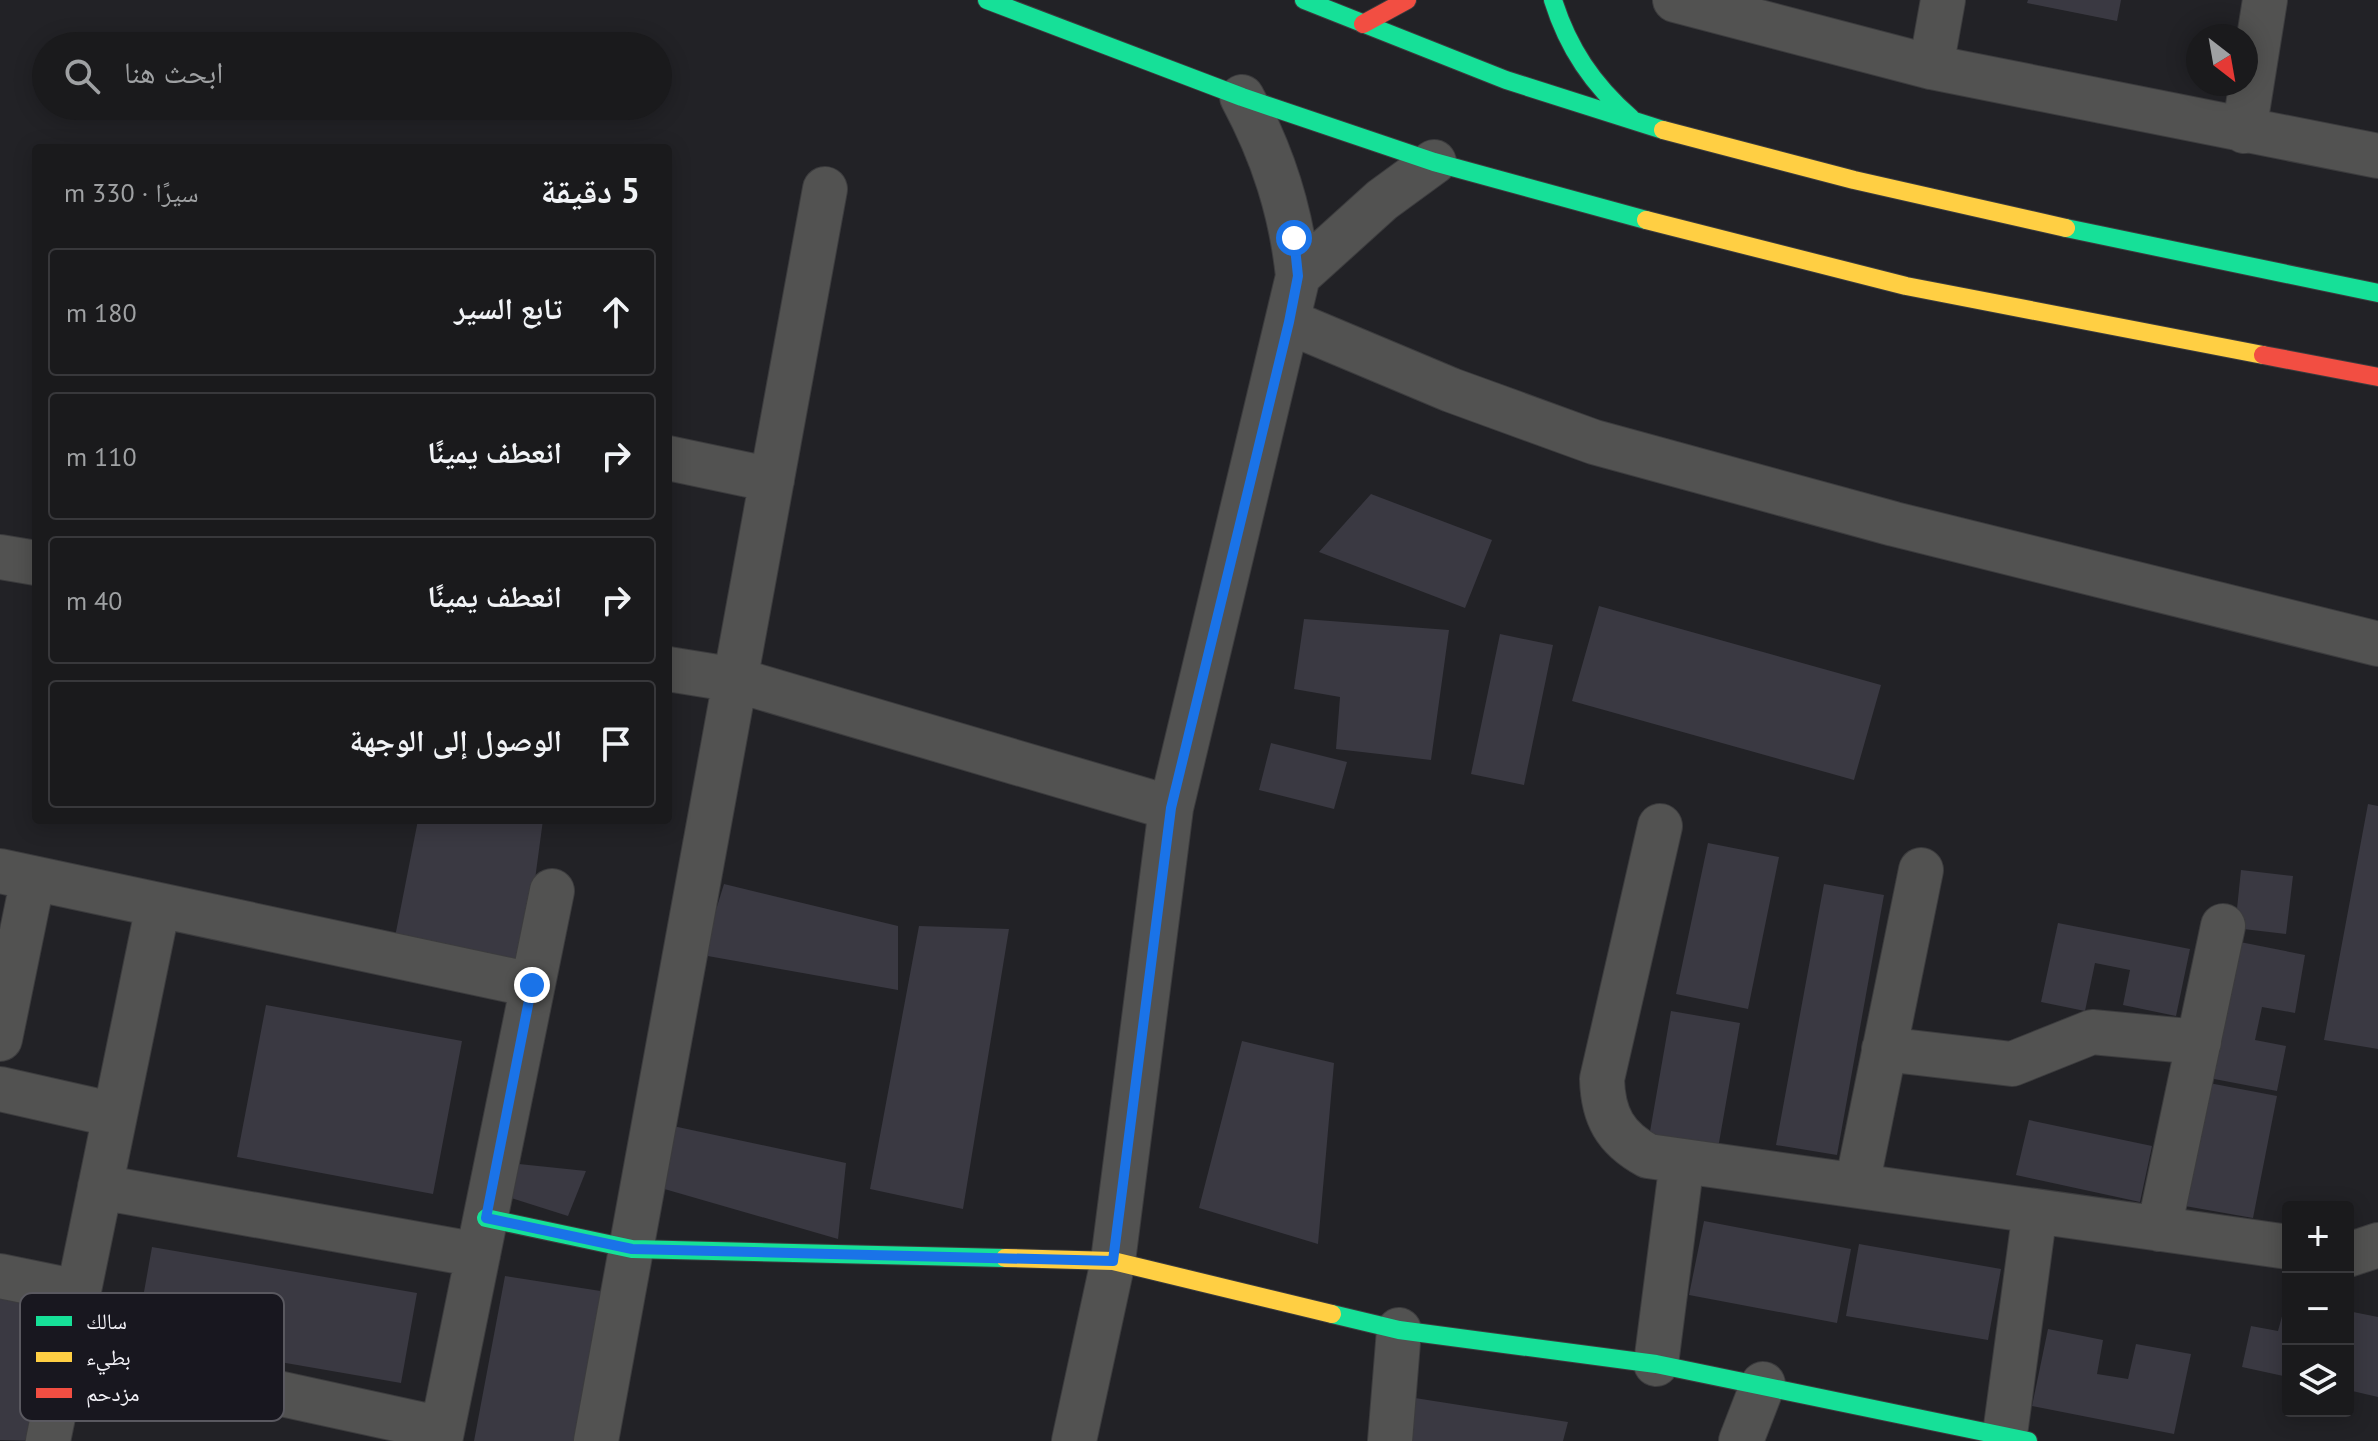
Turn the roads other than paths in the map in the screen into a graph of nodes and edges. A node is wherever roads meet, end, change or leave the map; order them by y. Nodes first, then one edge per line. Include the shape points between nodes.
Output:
1 (987, 0) edge
2 (1304, 0) edge
3 (1407, 0) edge
4 (1553, 0) edge
5 (1943, 0) edge
6 (2265, 0) edge
7 (1693, 3) edge
8 (1363, 24) junction
9 (1931, 67) junction
10 (1242, 97) junction
11 (1636, 122) junction
12 (2244, 131) junction
13 (2378, 156) edge
14 (1434, 162) junction
15 (825, 189) dead end
16 (1298, 276) junction
17 (2378, 293) edge
18 (1289, 322) junction
19 (2378, 377) edge
20 (672, 459) edge
21 (772, 480) junction
22 (0, 557) edge
23 (32, 562) edge
24 (2378, 644) edge
25 (672, 670) edge
26 (736, 680) junction
27 (1171, 808) junction
28 (1660, 826) dead end
29 (1921, 870) dead end
30 (16, 875) edge
31 (552, 891) dead end
32 (158, 906) junction
33 (2223, 926) dead end
34 (532, 985) junction
35 (0, 1039) edge
36 (2199, 1042) junction
37 (1884, 1049) junction
38 (0, 1089) edge
39 (115, 1115) junction
40 (1682, 1161) junction
41 (1857, 1185) junction
42 (100, 1187) junction
43 (2035, 1211) junction
44 (2159, 1229) junction
45 (482, 1237) junction
46 (2378, 1245) edge
47 (2282, 1246) edge
48 (632, 1249) junction
49 (2354, 1253) edge
50 (1113, 1261) junction
51 (0, 1276) edge
52 (78, 1292) joint
53 (1399, 1330) junction
54 (1656, 1364) junction
55 (1763, 1384) junction
56 (284, 1398) edge
57 (52, 1421) edge
58 (441, 1435) edge
59 (2017, 1438) edge
60 (48, 1441) edge
61 (596, 1441) edge
62 (1074, 1441) edge
63 (1390, 1441) edge
64 (1741, 1441) edge

1 - 10 main road
2 - 8 main road
3 - 8 main road
4 - 11 main road via 1572,52 1589,79
5 - 9 street
6 - 12 street
7 - 9 street
8 - 11 main road via 1475,69
9 - 12 street
10 - 14 main road
10 - 16 street via 1275,165
11 - 17 main road via 1886,187
12 - 13 street
14 - 16 street via 1382,200
14 - 19 main road via 1906,286
15 - 21 street
16 - 18 street
18 - 24 street via 1594,442 1937,536
18 - 27 street
20 - 21 street
21 - 26 street
22 - 23 street
25 - 26 street
26 - 27 street
26 - 48 street
27 - 50 street
28 - 40 street via 1602,1079 1603,1103 1611,1126 1627,1144 1648,1156
29 - 37 street
30 - 32 street
30 - 35 street
31 - 34 street
32 - 34 street
32 - 39 street
33 - 36 street
34 - 45 street
36 - 37 street via 2092,1032 2012,1064
36 - 44 street
37 - 41 street
38 - 39 street
39 - 42 street
40 - 41 street
40 - 54 street
41 - 43 street
42 - 45 street
42 - 52 street
43 - 44 street
43 - 59 street
44 - 47 street
45 - 48 main road
45 - 58 street
46 - 49 street
48 - 50 main road
48 - 61 street
50 - 53 main road
50 - 62 street
51 - 52 street
53 - 54 main road
53 - 63 street
54 - 55 main road
55 - 59 main road
55 - 64 street
56 - 58 street
57 - 60 street

